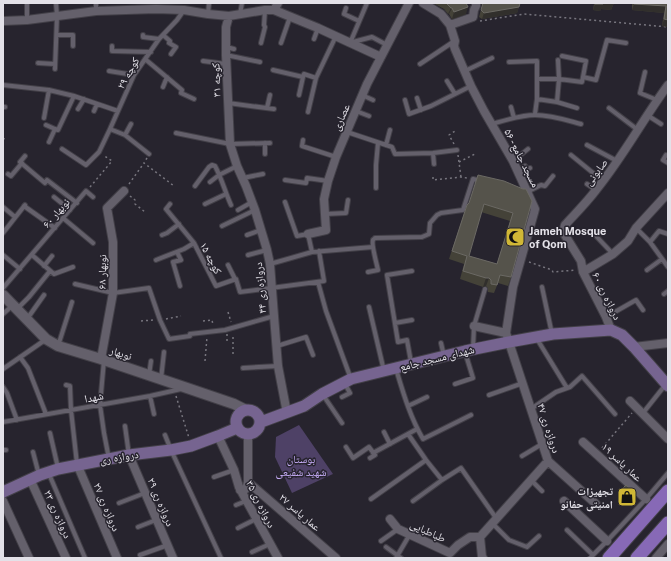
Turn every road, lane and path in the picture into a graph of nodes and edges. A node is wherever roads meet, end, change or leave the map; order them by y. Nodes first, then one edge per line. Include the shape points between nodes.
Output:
1 (27, 3) edge
2 (56, 3) edge
3 (209, 3) edge
4 (242, 3) edge
5 (367, 3) edge
6 (409, 3) edge
7 (423, 3) edge
8 (156, 6) edge
9 (96, 7) edge
10 (123, 7) edge
11 (272, 8) edge
12 (346, 8) dead end
13 (472, 9) edge
14 (184, 10) junction
15 (208, 14) junction
16 (240, 14) junction
17 (57, 16) junction
18 (229, 16) junction
19 (290, 17) junction
20 (28, 20) junction
21 (3, 21) edge
22 (359, 21) junction
23 (450, 25) junction
24 (668, 27) edge
25 (318, 28) junction
26 (56, 35) junction
27 (143, 35) dead end
28 (336, 36) junction
29 (161, 37) junction
30 (314, 39) dead end
31 (455, 41) junction
32 (261, 42) dead end
33 (281, 43) dead end
34 (350, 43) junction
35 (626, 43) dead end
36 (388, 45) junction
37 (73, 46) dead end
38 (112, 46) dead end
39 (229, 50) junction
40 (151, 52) junction
41 (171, 54) dead end
42 (562, 56) dead end
43 (381, 57) junction
44 (492, 58) dead end
45 (146, 59) junction
46 (558, 60) dead end
47 (203, 61) dead end
48 (260, 62) dead end
49 (509, 62) dead end
50 (38, 63) dead end
51 (55, 64) junction
52 (226, 64) junction
53 (420, 64) dead end
54 (55, 69) dead end
55 (273, 70) dead end
56 (109, 71) dead end
57 (465, 71) junction
58 (645, 72) dead end
59 (134, 75) junction
60 (584, 76) junction
61 (167, 77) junction
62 (303, 77) junction
63 (316, 78) junction
64 (537, 79) junction
65 (559, 79) junction
66 (447, 82) dead end
67 (3, 85) edge
68 (668, 85) edge
69 (471, 86) junction
70 (163, 87) dead end
71 (49, 90) junction
72 (455, 94) junction
73 (270, 95) dead end
74 (362, 95) junction
75 (74, 96) junction
76 (299, 96) dead end
77 (417, 98) dead end
78 (84, 99) junction
79 (194, 99) dead end
80 (537, 99) junction
81 (373, 100) dead end
82 (405, 100) dead end
83 (657, 100) junction
84 (228, 102) junction
85 (557, 102) junction
86 (97, 104) junction
87 (511, 107) dead end
88 (267, 108) junction
89 (576, 108) dead end
90 (609, 108) dead end
91 (78, 109) dead end
92 (274, 109) dead end
93 (420, 110) junction
94 (94, 111) dead end
95 (118, 111) junction
96 (356, 111) junction
97 (308, 112) dead end
98 (535, 114) junction
99 (647, 115) junction
100 (369, 116) dead end
101 (44, 118) dead end
102 (514, 118) junction
103 (131, 124) dead end
104 (492, 124) junction
105 (581, 124) dead end
106 (661, 124) dead end
107 (46, 125) dead end
108 (110, 128) junction
109 (55, 129) junction
110 (390, 130) dead end
111 (638, 130) junction
112 (347, 132) junction
113 (176, 133) dead end
114 (125, 135) junction
115 (3, 138) edge
116 (6, 140) dead end
117 (303, 140) dead end
118 (49, 142) dead end
119 (378, 143) junction
120 (230, 144) junction
121 (386, 145) junction
122 (587, 145) dead end
123 (62, 149) dead end
124 (528, 149) dead end
125 (457, 150) dead end
126 (99, 152) junction
127 (433, 153) junction
128 (149, 154) joint
129 (265, 154) dead end
130 (475, 154) dead end
131 (666, 154) dead end
132 (571, 155) dead end
133 (26, 156) dead end
134 (336, 157) junction
135 (513, 161) junction
136 (618, 161) junction
137 (21, 162) junction
138 (459, 162) dead end
139 (668, 163) edge
140 (144, 164) junction
141 (434, 164) dead end
142 (237, 166) junction
143 (530, 168) dead end
144 (518, 172) junction
145 (8, 174) dead end
146 (220, 174) junction
147 (263, 174) dead end
148 (553, 176) dead end
149 (433, 177) dead end
150 (243, 178) junction
151 (473, 179) junction
152 (285, 180) dead end
153 (328, 181) junction
154 (604, 181) junction
155 (210, 182) dead end
156 (487, 182) edge
157 (587, 184) dead end
158 (174, 186) dead end
159 (195, 186) dead end
160 (376, 188) dead end
161 (124, 190) junction
162 (86, 191) junction
163 (596, 191) junction
164 (524, 193) junction
165 (668, 193) edge
166 (226, 194) junction
167 (54, 197) dead end
168 (93, 197) dead end
169 (348, 200) dead end
170 (252, 202) junction
171 (285, 202) dead end
172 (77, 203) junction
173 (170, 204) dead end
174 (204, 204) dead end
175 (231, 205) dead end
176 (3, 207) edge
177 (70, 210) junction
178 (238, 210) dead end
179 (254, 210) junction
180 (144, 212) dead end
181 (326, 214) junction
182 (15, 217) junction
183 (63, 218) junction
184 (179, 224) junction
185 (222, 226) dead end
186 (55, 228) junction
187 (636, 228) junction
188 (261, 230) junction
189 (3, 232) edge
190 (308, 234) junction
191 (668, 234) edge
192 (162, 235) dead end
193 (247, 235) dead end
194 (596, 236) dead end
195 (650, 242) junction
196 (93, 243) dead end
197 (194, 243) junction
198 (373, 247) junction
199 (267, 250) junction
200 (319, 251) junction
201 (177, 252) junction
202 (312, 252) junction
203 (613, 254) junction
204 (3, 255) edge
205 (32, 255) junction
206 (248, 255) dead end
207 (52, 256) dead end
208 (662, 259) junction
209 (156, 260) dead end
210 (521, 260) junction
211 (270, 264) junction
212 (228, 265) dead end
213 (44, 266) junction
214 (73, 267) dead end
215 (668, 267) edge
216 (20, 269) junction
217 (647, 270) dead end
218 (50, 271) junction
219 (412, 271) dead end
220 (368, 272) dead end
221 (583, 272) junction
222 (235, 279) junction
223 (318, 282) junction
224 (75, 284) dead end
225 (180, 286) dead end
226 (3, 288) edge
227 (542, 288) dead end
228 (272, 289) junction
229 (485, 289) dead end
230 (668, 291) edge
231 (113, 293) junction
232 (664, 294) dead end
233 (3, 295) edge
234 (44, 295) dead end
235 (72, 302) dead end
236 (15, 307) junction
237 (369, 307) dead end
238 (643, 310) dead end
239 (228, 312) dead end
240 (3, 314) edge
241 (182, 316) dead end
242 (274, 316) junction
243 (606, 317) junction
244 (27, 319) junction
245 (160, 320) junction
246 (412, 320) dead end
247 (141, 321) dead end
248 (203, 321) dead end
249 (395, 323) junction
250 (474, 326) junction
251 (232, 328) junction
252 (611, 330) junction
253 (214, 331) junction
254 (208, 332) junction
255 (552, 334) junction
256 (507, 337) junction
257 (537, 338) junction
258 (46, 339) junction
259 (441, 343) dead end
260 (668, 343) edge
261 (58, 346) junction
262 (276, 346) junction
263 (634, 346) junction
264 (469, 350) junction
265 (164, 352) dead end
266 (233, 354) dead end
267 (313, 355) dead end
268 (444, 356) junction
269 (20, 357) junction
270 (102, 360) junction
271 (151, 361) dead end
272 (205, 361) dead end
273 (34, 365) dead end
274 (411, 365) junction
275 (278, 366) junction
276 (28, 368) junction
277 (243, 368) dead end
278 (396, 368) junction
279 (3, 369) edge
280 (384, 371) junction
281 (149, 375) junction
282 (162, 379) junction
283 (348, 381) junction
284 (523, 383) junction
285 (455, 384) dead end
286 (66, 385) dead end
287 (667, 385) edge
288 (3, 387) edge
289 (188, 388) junction
290 (567, 388) junction
291 (175, 390) junction
292 (322, 394) junction
293 (489, 395) dead end
294 (150, 396) junction
295 (342, 397) dead end
296 (427, 397) dead end
297 (630, 401) dead end
298 (100, 405) junction
299 (408, 406) junction
300 (530, 409) junction
301 (71, 410) junction
302 (246, 410) junction
303 (640, 410) junction
304 (287, 413) junction
305 (46, 414) junction
306 (154, 414) dead end
307 (615, 414) dead end
308 (471, 415) dead end
309 (17, 420) junction
310 (3, 422) edge
311 (261, 422) junction
312 (342, 423) dead end
313 (125, 426) dead end
314 (237, 428) junction
315 (417, 429) junction
316 (384, 432) dead end
317 (50, 433) dead end
318 (165, 434) dead end
319 (248, 434) junction
320 (408, 434) junction
321 (218, 436) junction
322 (668, 439) edge
323 (583, 442) dead end
324 (390, 444) junction
325 (542, 444) junction
326 (191, 446) junction
327 (346, 447) dead end
328 (171, 450) junction
329 (33, 452) dead end
330 (373, 453) junction
331 (596, 454) junction
332 (129, 455) junction
333 (522, 456) dead end
334 (370, 458) dead end
335 (109, 459) junction
336 (426, 460) junction
337 (548, 462) junction
338 (77, 464) junction
339 (234, 470) junction
340 (668, 473) edge
341 (44, 474) junction
342 (214, 477) dead end
343 (442, 480) junction
344 (531, 480) junction
345 (248, 482) junction
346 (240, 490) junction
347 (542, 491) dead end
348 (668, 491) edge
349 (3, 492) edge
350 (145, 493) junction
351 (371, 499) dead end
352 (646, 499) junction
353 (3, 501) edge
354 (246, 501) junction
355 (413, 501) dead end
356 (564, 501) dead end
357 (119, 503) dead end
358 (596, 504) dead end
359 (236, 505) dead end
360 (256, 519) junction
361 (390, 519) dead end
362 (156, 520) junction
363 (494, 521) junction
364 (668, 524) edge
365 (138, 527) dead end
366 (238, 528) dead end
367 (398, 529) junction
368 (567, 530) dead end
369 (410, 534) junction
370 (480, 536) junction
371 (539, 536) dead end
372 (381, 541) dead end
373 (607, 541) junction
374 (270, 544) junction
375 (668, 544) edge
376 (168, 546) junction
377 (386, 547) dead end
378 (252, 552) dead end
379 (140, 555) dead end
380 (448, 555) edge
381 (591, 556) edge
382 (398, 557) edge
383 (29, 558) edge
384 (66, 558) edge
385 (85, 558) edge
386 (117, 558) edge
387 (173, 558) edge
388 (221, 558) edge
389 (278, 558) edge
390 (336, 558) edge
391 (482, 558) edge
392 (609, 558) edge
393 (637, 558) edge
394 (656, 558) edge

1 - 20 lane
2 - 17 lane
3 - 15 lane
4 - 16 lane
5 - 22 lane
6 - 36 street, عصاری
7 - 23 street, ۵۶ - مسجد جامع via 441,14
8 - 10 street
8 - 14 street
9 - 10 street
9 - 17 street
11 - 16 street
11 - 19 street
11 - 32 lane via 264,25
12 - 22 lane via 344,14
13 - 23 street
13 - 24 path via 479,21 524,14
14 - 15 street
14 - 29 lane, کوچه ۲۹
15 - 18 street
16 - 18 street
17 - 20 street
17 - 26 lane
18 - 39 street, کوچه ۳۱ via 226,28
19 - 25 street
19 - 33 lane
20 - 21 street
22 - 34 lane
23 - 31 street, ۵۶ - مسجد جامع
25 - 28 street
25 - 30 lane
26 - 37 lane via 73,36
26 - 51 lane
27 - 29 lane
28 - 34 street
28 - 63 lane
29 - 40 lane, کوچه ۲۹
29 - 41 lane via 176,47
31 - 53 lane
31 - 57 street, ۵۶ - مسجد جامع via 455,50
34 - 36 lane via 372,37
34 - 43 street
35 - 60 lane via 607,40 596,80
36 - 43 street, عصاری
38 - 40 lane via 112,51
39 - 48 lane
39 - 52 street, کوچه ۳۱
40 - 45 lane, کوچه ۲۹
42 - 60 lane via 586,61
43 - 74 street, عصاری
44 - 57 lane
45 - 59 lane, کوچه ۲۹
45 - 61 lane
46 - 65 lane
47 - 52 lane
49 - 64 lane via 537,61
50 - 51 lane
51 - 54 lane
52 - 84 street, کوچه ۳۱
55 - 62 lane
56 - 59 lane
57 - 69 street, ۵۶ - مسجد جامع
58 - 83 lane via 640,93
59 - 95 lane, کوچه ۲۹
60 - 65 lane via 582,82
61 - 70 lane
61 - 79 lane via 182,90 181,93
62 - 63 lane via 304,74
62 - 76 lane
63 - 97 lane
64 - 65 lane
64 - 80 lane
65 - 85 lane
66 - 72 lane
67 - 71 lane
68 - 83 street, صابونی
69 - 72 lane
69 - 104 street, ۵۶ - مسجد جامع
71 - 75 lane
71 - 101 lane
72 - 93 lane
73 - 88 lane
74 - 81 lane
74 - 96 street, عصاری
75 - 78 lane
75 - 109 lane via 58,130
77 - 93 lane
78 - 86 lane
78 - 91 lane
80 - 85 lane
80 - 98 lane
82 - 93 lane via 409,114
83 - 99 street, صابونی
84 - 88 lane
84 - 120 street, کوچه ۳۱
85 - 89 lane
86 - 94 lane
86 - 95 lane
87 - 102 lane
88 - 92 lane
90 - 111 lane
95 - 108 lane, کوچه ۲۹
96 - 100 lane
96 - 112 street, عصاری
98 - 102 lane
98 - 105 lane
99 - 106 lane
99 - 111 street, صابونی
102 - 104 lane
103 - 114 lane
104 - 135 street, ۵۶ - مسجد جامع
107 - 109 lane
108 - 114 lane
108 - 126 lane, کوچه ۲۹
109 - 118 lane
110 - 121 lane
111 - 136 street, صابونی
112 - 119 lane
112 - 134 street, عصاری
113 - 120 lane
114 - 128 lane
115 - 116 path
117 - 134 lane via 302,146
119 - 121 lane
119 - 160 lane
120 - 129 lane via 268,143
120 - 142 street, دروازه ری ۴۴
121 - 127 lane via 392,147 396,154
122 - 136 lane
123 - 126 lane via 86,165
124 - 135 lane
125 - 127 lane
126 - 162 path via 112,161
127 - 141 lane
128 - 140 path
130 - 138 path
131 - 139 lane via 663,160
132 - 154 lane
133 - 137 lane
134 - 153 street, عصاری
135 - 144 street, ۵۶ - مسجد جامع
136 - 154 street, صابونی
137 - 145 lane via 11,176
137 - 172 lane via 44,183 47,180
140 - 158 path
140 - 161 path
142 - 146 lane
142 - 150 street, دروازه ری ۴۴
143 - 144 lane via 527,169 526,166
144 - 164 street, ۵۶ - مسجد جامع
146 - 155 lane
146 - 159 lane via 212,165
146 - 166 lane
147 - 150 lane
148 - 164 lane via 545,186
149 - 151 path via 433,180 461,177
150 - 170 street, دروازه ری ۴۴
151 - 156 lane
151 - 198 lane via 463,210 437,215 430,223 429,234 422,237 375,238
152 - 153 lane via 306,183 307,178
153 - 181 street, عصاری via 324,199
154 - 163 street, صابونی
157 - 163 lane
161 - 180 path
161 - 231 street, نوبهار ۶۸ via 107,208 113,242
162 - 168 lane
162 - 172 lane, نوبهار ۶۰
163 - 221 street, صابونی via 565,225 563,232 581,261
164 - 210 street, ۵۶ - مسجد جامع via 534,213
165 - 187 street
166 - 174 lane
166 - 175 lane
167 - 177 lane
169 - 181 lane via 346,213
170 - 178 lane
170 - 179 street, دروازه ری ۴۴
171 - 190 lane via 297,236
172 - 177 lane, نوبهار ۶۰
173 - 184 lane, کوچه ۱۵ via 166,210
176 - 182 lane
177 - 183 lane, نوبهار ۶۰
179 - 185 lane
179 - 188 street, دروازه ری ۴۴
181 - 190 street, عصاری via 326,230
182 - 186 lane via 25,205
182 - 189 lane
183 - 186 lane, نوبهار ۶۰
183 - 196 lane
184 - 192 lane
184 - 197 lane, کوچه ۱۵
186 - 205 lane, نوبهار ۶۰
187 - 195 lane
187 - 203 street via 628,241
188 - 193 lane
188 - 199 street, دروازه ری ۴۴
190 - 202 lane
191 - 195 lane via 659,231
194 - 203 lane
195 - 208 lane
197 - 201 lane
197 - 222 lane, کوچه ۱۵ via 216,286
198 - 200 lane
198 - 220 lane via 378,270
199 - 206 lane
199 - 211 street, دروازه ری ۴۴
200 - 202 lane
200 - 223 lane via 324,281
201 - 209 lane
201 - 225 lane via 181,260 174,262
202 - 211 lane
203 - 221 street
204 - 216 lane
205 - 213 lane
205 - 216 lane, نوبهار ۶۰
207 - 213 lane
208 - 215 lane
208 - 217 lane
210 - 221 path via 553,272
210 - 256 street, ۵۶ - مسجد جامع via 514,287
211 - 228 street, دروازه ری ۴۴
212 - 222 lane
213 - 218 lane
214 - 218 lane via 54,274
216 - 226 lane, نوبهار ۶۰
218 - 236 lane via 29,297
219 - 249 lane via 387,275
221 - 243 street, دروازه ری ۶۰
222 - 228 lane, کوچه ۱۵ via 240,292
223 - 228 lane
223 - 283 lane
224 - 231 lane
227 - 255 lane
228 - 242 street, دروازه ری ۴۴
229 - 250 lane
230 - 232 lane
231 - 245 lane via 149,288
231 - 270 street, نوبهار ۶۸
233 - 236 street, نوبهار
234 - 244 lane
235 - 261 lane
236 - 240 lane
236 - 244 street, نوبهار
237 - 280 lane
238 - 243 lane via 636,300
239 - 251 path
241 - 245 path
242 - 251 lane
242 - 262 street, دروازه ری ۴۴
243 - 252 street, دروازه ری ۶۰
244 - 258 street, نوبهار
245 - 247 path
245 - 254 lane via 169,339
246 - 249 lane
248 - 253 path via 212,320
249 - 274 lane via 398,342 407,340
250 - 256 street
250 - 264 lane
251 - 253 lane
251 - 266 path
252 - 255 main road, شهدای مسجد جامع
252 - 263 main road, شهدای مسجد جامع via 622,335
253 - 254 lane
254 - 272 path
255 - 257 main road, شهدای مسجد جامع
256 - 257 main road, شهدای مسجد جامع
256 - 264 main road, شهدای مسجد جامع
256 - 284 street, دروازه ری ۴۷
257 - 290 lane
258 - 261 street, نوبهار
258 - 269 lane
259 - 268 lane
260 - 263 street
261 - 270 street, نوبهار
262 - 267 lane via 306,337
262 - 275 street, دروازه ری ۴۴
263 - 287 main road, شهدای مسجد جامع
264 - 268 main road, شهدای مسجد جامع
264 - 285 lane via 472,378
265 - 282 lane
268 - 274 main road, شهدای مسجد جامع
269 - 276 lane
269 - 279 lane
270 - 281 street, نوبهار
270 - 298 lane
271 - 281 lane
273 - 276 lane
274 - 278 main road, شهدای مسجد جامع
275 - 277 lane
275 - 304 street, دروازه ری ۴۴
276 - 305 lane
278 - 280 main road, شهدای مسجد جامع
278 - 299 lane
280 - 283 main road, شهدای مسجد جامع
281 - 282 street, نوبهار
282 - 289 street, نوبهار
283 - 292 main road, شهدای مسجد جامع
283 - 295 lane via 350,393
284 - 293 lane
284 - 300 street, دروازه ری ۴۷
286 - 301 lane via 70,386
287 - 303 lane
288 - 309 lane via 8,393
289 - 291 lane, شهدا
289 - 302 street, نوبهار
290 - 300 lane
290 - 307 lane via 582,376
291 - 294 lane, شهدا
291 - 326 path
292 - 304 main road, شهدای مسجد جامع
292 - 312 lane
294 - 298 lane, شهدا
294 - 306 lane
296 - 299 lane
297 - 303 street
298 - 301 lane, شهدا
298 - 335 lane
299 - 315 lane
300 - 325 street, دروازه ری ۴۷
301 - 305 lane, شهدا
301 - 338 lane
302 - 311 main road via 256,412
302 - 314 main road via 237,416
303 - 322 street
303 - 331 path
304 - 311 main road, شهدای مسجد جامع
305 - 309 lane, شهدا
308 - 315 lane via 423,439
309 - 310 lane, شهدا
311 - 319 main road via 257,431
313 - 332 lane
314 - 319 main road via 240,432
314 - 321 main road, دروازه ری
315 - 320 lane
316 - 324 lane
317 - 341 lane
318 - 328 lane
319 - 345 street
320 - 324 lane
320 - 336 lane
321 - 326 main road, دروازه ری
321 - 339 street, دروازه ری ۳۵
323 - 331 street, عمار یاسر ۱۹
324 - 330 lane
325 - 333 lane
325 - 337 street, دروازه ری ۴۷
326 - 328 main road, دروازه ری
327 - 330 lane via 353,458 369,447
328 - 332 main road, دروازه ری
328 - 388 lane
329 - 341 lane
330 - 334 lane via 375,455
331 - 352 street, عمار یاسر ۱۹
332 - 335 main road, دروازه ری
332 - 350 street, دروازه ری ۲۹
335 - 338 main road, دروازه ری
336 - 343 lane
336 - 351 lane
337 - 344 street
337 - 358 street, دروازه ری ۴۷
338 - 341 main road, دروازه ری
338 - 386 street, دروازه ری ۲۷
339 - 342 lane
339 - 346 street, دروازه ری ۳۵
340 - 352 lane
341 - 349 main road, دروازه ری
341 - 384 street, دروازه ری ۲۳
341 - 385 lane
343 - 355 lane
343 - 363 lane via 461,468
344 - 347 lane
344 - 363 street
345 - 346 street via 246,489
345 - 390 street, عمار یاسر ۲۷
346 - 354 street, دروازه ری ۳۵
348 - 392 main road
350 - 357 lane
350 - 362 street, دروازه ری ۲۹
352 - 373 lane
353 - 383 street
354 - 359 lane
354 - 360 street, دروازه ری ۳۵
356 - 373 street
360 - 366 lane
360 - 374 street, دروازه ری ۳۵
361 - 367 street, طباطبایی
362 - 365 lane
362 - 376 street, دروازه ری ۲۹
363 - 370 street
363 - 371 lane via 509,540 527,547
364 - 393 main road
367 - 369 street, طباطبایی
367 - 372 lane
368 - 381 lane
369 - 380 street, طباطبایی
369 - 382 lane
370 - 380 street, طباطبایی via 470,537
370 - 391 street
373 - 381 lane
374 - 378 lane
374 - 389 street, دروازه ری ۳۵
375 - 394 street
376 - 379 lane
376 - 387 street, دروازه ری ۲۹
377 - 382 lane

